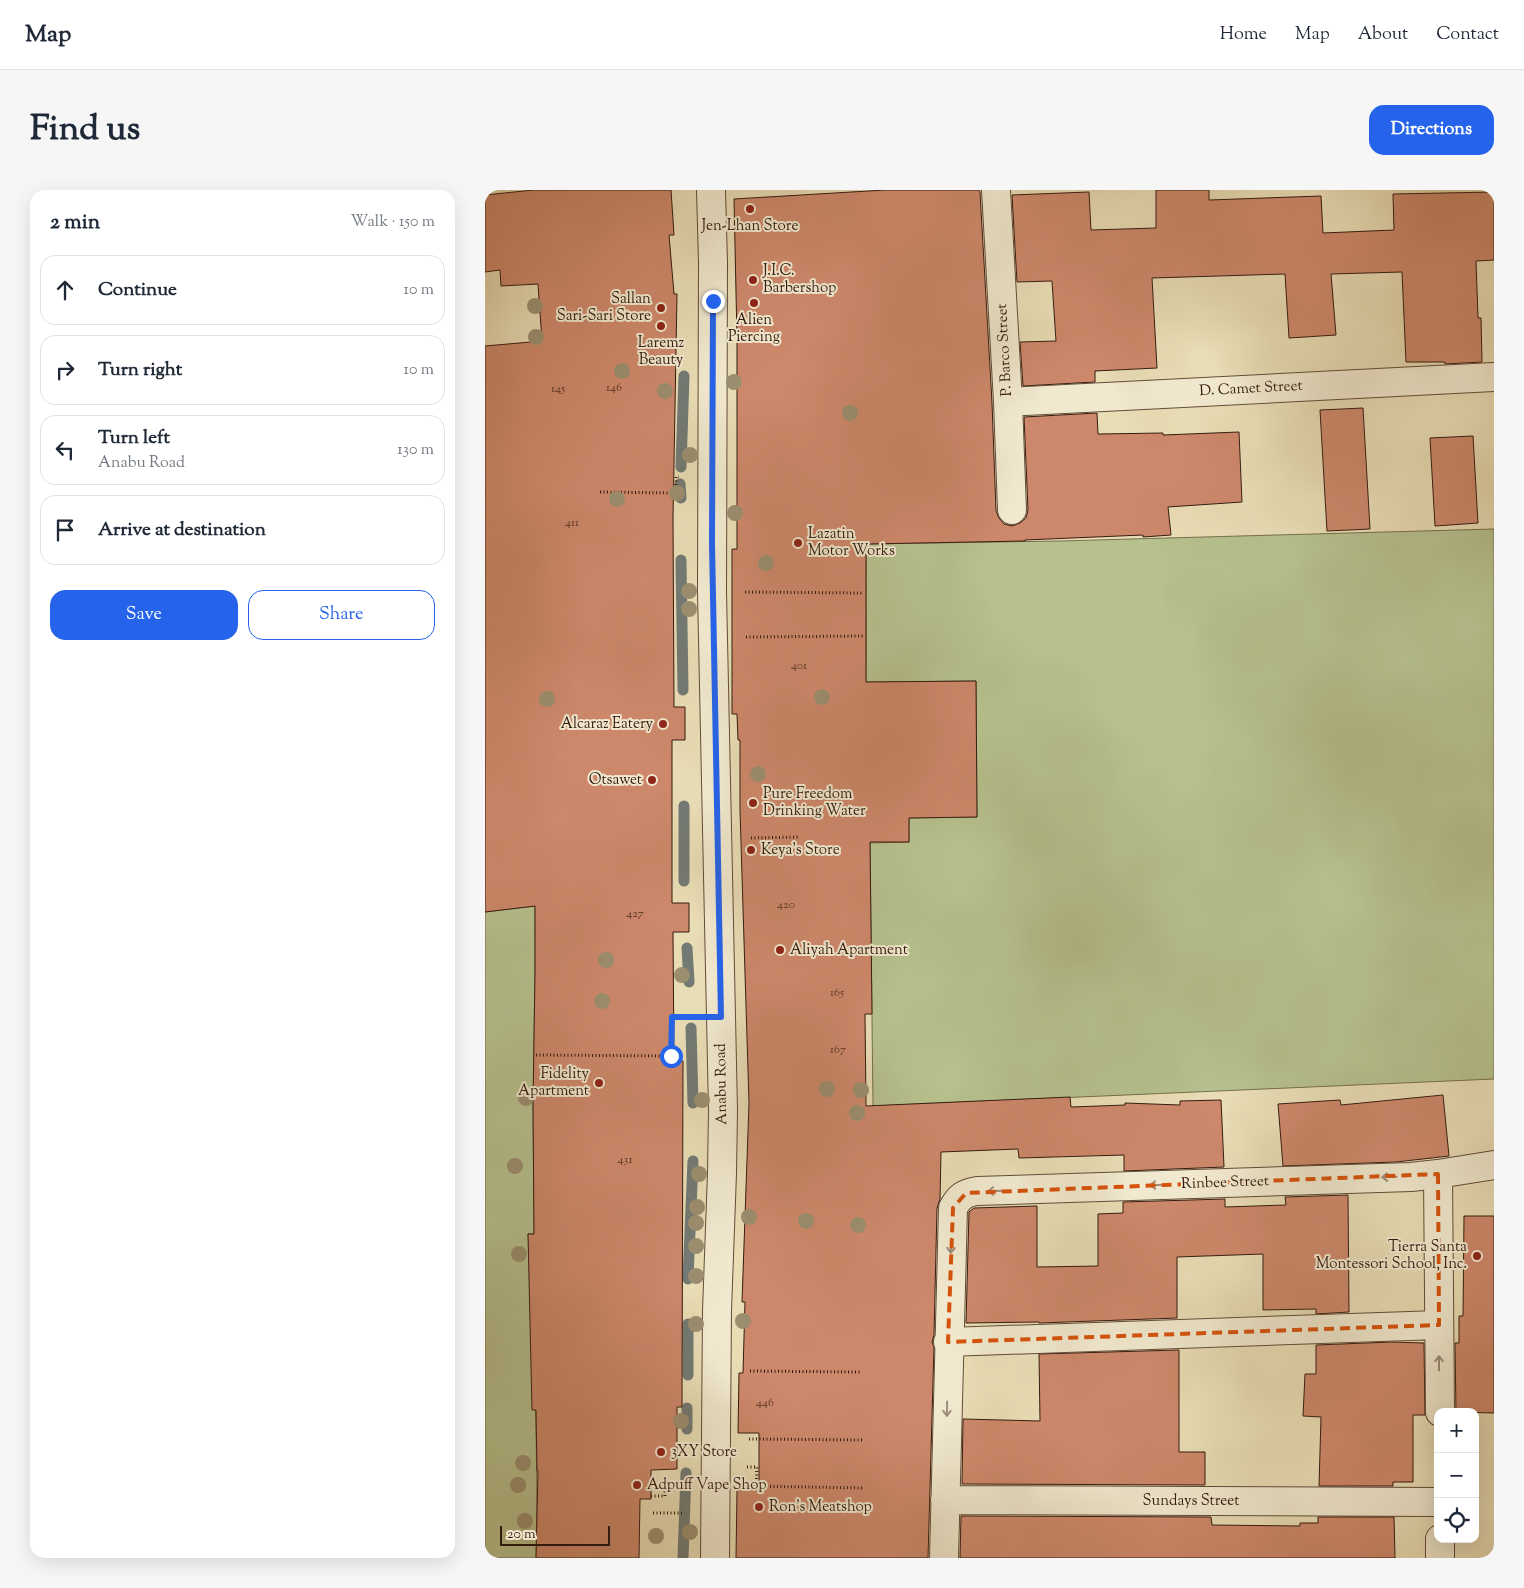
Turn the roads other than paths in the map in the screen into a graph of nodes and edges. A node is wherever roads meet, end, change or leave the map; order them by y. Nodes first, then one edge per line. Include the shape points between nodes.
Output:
1 (711, 190) edge
2 (996, 190) edge
3 (1494, 377) edge
4 (1008, 402) junction
5 (1012, 510) dead end
6 (1494, 1165) edge
7 (1438, 1174) junction
8 (1439, 1325) junction
9 (949, 1342) junction
10 (1439, 1408) edge
11 (945, 1500) junction
12 (1434, 1502) edge
13 (1440, 1543) edge
14 (715, 1558) edge
15 (944, 1558) edge
16 (1440, 1558) edge

1 - 14 street, Anabu Road via 713,645 723,1150 717,1312
2 - 4 street, P. Barco Street
3 - 4 street, D. Camet Street
4 - 5 street, P. Barco Street
6 - 7 street, Rinbee Street
7 - 8 street
7 -> 9 street, Rinbee Street via 966,1193 953,1208
8 - 9 street
10 -> 8 street
9 -> 11 street
11 - 12 street, Sundays Street
11 - 15 street
13 - 16 street

